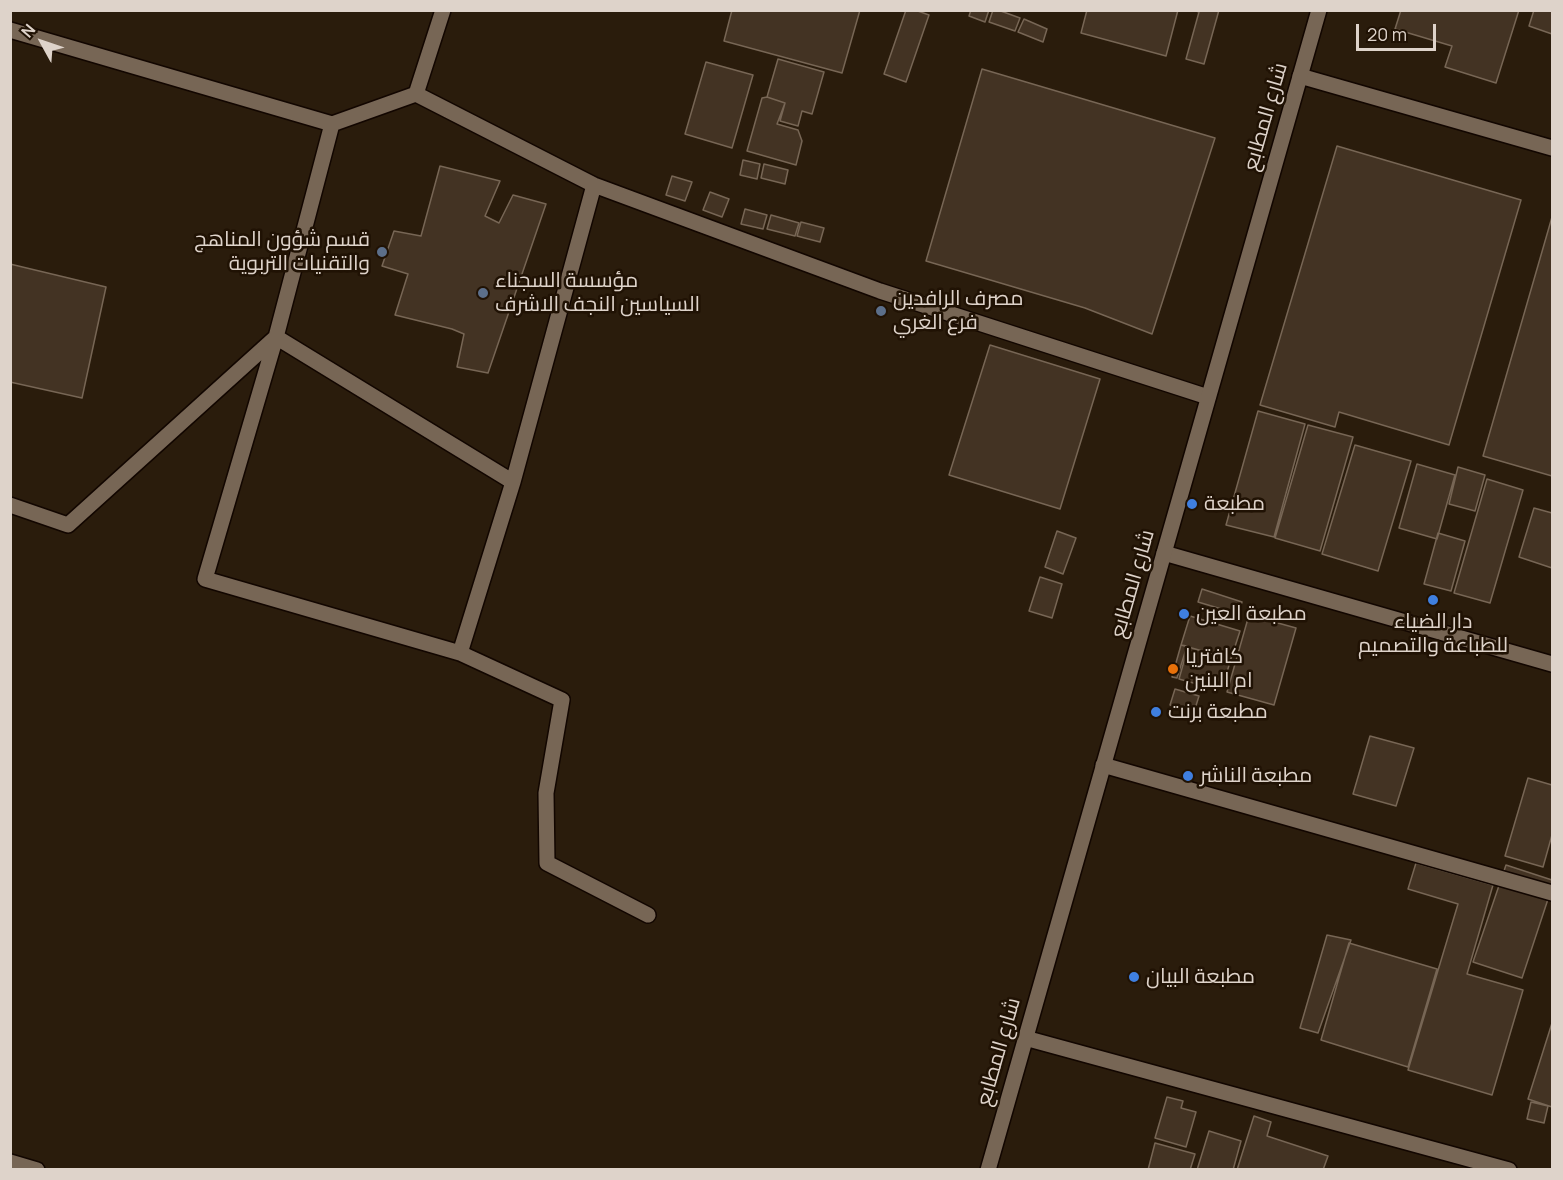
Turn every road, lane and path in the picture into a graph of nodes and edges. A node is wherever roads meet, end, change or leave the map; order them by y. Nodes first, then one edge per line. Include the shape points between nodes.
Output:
1 (443, 10) edge
2 (1318, 10) edge
3 (10, 30) edge
4 (1300, 76) junction
5 (416, 94) junction
6 (332, 124) junction
7 (1552, 148) edge
8 (594, 185) junction
9 (276, 337) junction
10 (1208, 397) junction
11 (513, 482) junction
12 (10, 505) edge
13 (1164, 553) junction
14 (460, 653) junction
15 (1552, 664) edge
16 (1103, 765) junction
17 (1552, 892) edge
18 (648, 915) dead end
19 (1025, 1038) junction
20 (10, 1162) edge
21 (37, 1170) edge
22 (988, 1170) edge
23 (1509, 1170) edge

1 - 5 street
2 - 4 street, شارع المطابع
3 - 6 street
4 - 7 street
4 - 10 street, شارع المطابع
5 - 6 street
5 - 8 street
6 - 9 street
8 - 10 street via 880,291
8 - 11 street
9 - 11 street
9 - 12 street via 68,525
9 - 14 street via 204,579
10 - 13 street, شارع المطابع
11 - 14 street
13 - 15 street
13 - 16 street, شارع المطابع
14 - 18 street via 562,700 546,793 547,863
16 - 17 street
16 - 19 street, شارع المطابع
19 - 22 street, شارع المطابع
19 - 23 street
20 - 21 street

